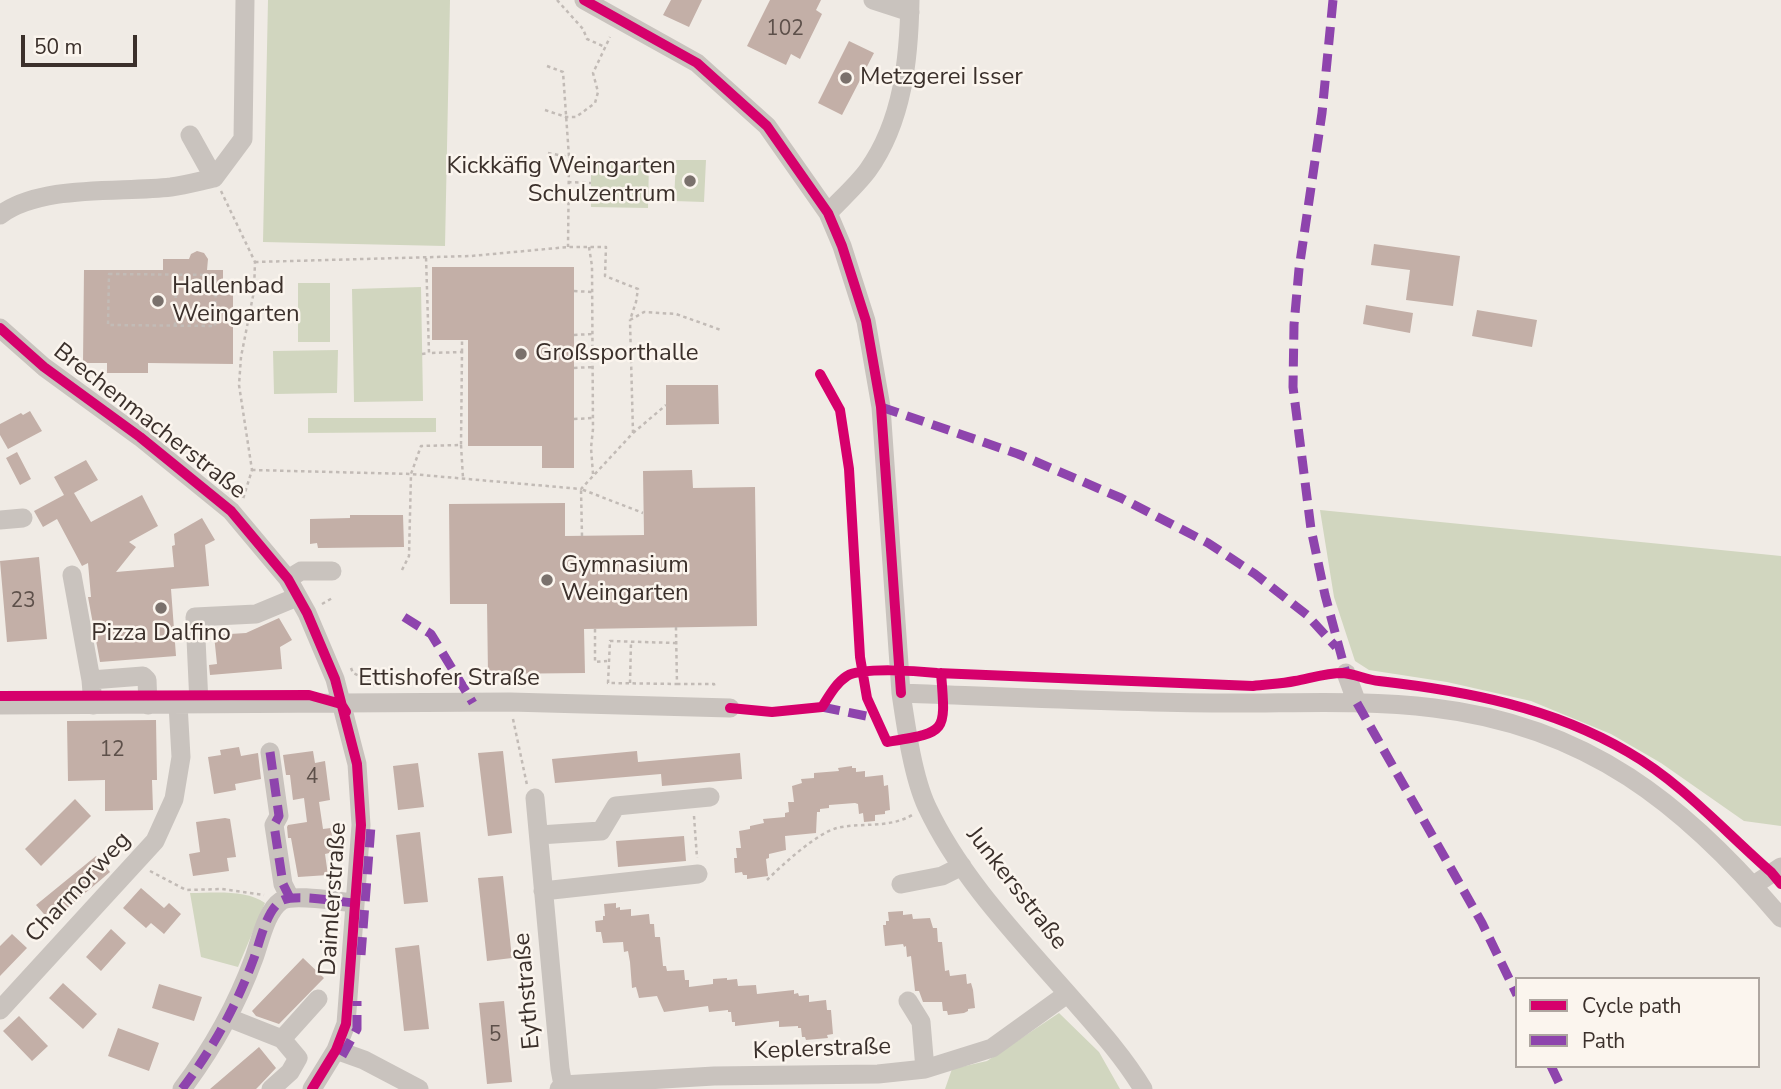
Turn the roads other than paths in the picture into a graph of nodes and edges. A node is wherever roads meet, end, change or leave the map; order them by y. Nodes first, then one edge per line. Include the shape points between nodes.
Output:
1 (245, 0) edge
2 (584, 0) edge
3 (873, 0) edge
4 (910, 6) edge
5 (190, 135) dead end
6 (214, 178) junction
7 (828, 213) junction
8 (0, 215) edge
9 (0, 328) edge
10 (23, 518) dead end
11 (0, 520) edge
12 (332, 571) dead end
13 (72, 575) dead end
14 (293, 588) junction
15 (1346, 673) dead end
16 (91, 680) junction
17 (901, 693) junction
18 (1357, 703) junction
19 (178, 704) junction
20 (198, 704) junction
21 (341, 704) junction
22 (0, 705) edge
23 (93, 705) junction
24 (148, 705) junction
25 (730, 708) dead end
26 (270, 752) dead end
27 (535, 798) road end
28 (701, 798) road end
29 (538, 835) junction
30 (962, 866) junction
31 (1781, 867) edge
32 (698, 874) road end
33 (901, 884) dead end
34 (1754, 886) junction
35 (543, 891) junction
36 (285, 900) junction
37 (355, 903) junction
38 (1781, 918) edge
39 (1068, 994) junction
40 (318, 999) dead end
41 (908, 1001) dead end
42 (0, 1010) edge
43 (229, 1018) junction
44 (282, 1039) junction
45 (337, 1050) junction
46 (925, 1069) junction
47 (872, 1082) edge
48 (732, 1083) edge
49 (801, 1083) edge
50 (561, 1087) edge
51 (314, 1088) edge
52 (182, 1089) edge
53 (271, 1089) edge
54 (419, 1089) edge
55 (1143, 1089) edge

1 - 6 street via 243,139
2 - 7 street, Junkersstraße via 697,63 767,126
3 - 4 street
4 - 7 street via 902,88 889,132 868,170
5 - 6 street
6 - 8 street via 171,187 79,192 15,204
7 - 17 street, Junkersstraße via 866,321 881,407
9 - 14 street, Brechenmacherstraße via 231,511
10 - 11 street
12 - 14 street via 301,571
13 - 16 street
14 - 20 street via 256,614 195,617
14 - 21 street, Brechenmacherstraße via 335,679
15 - 18 street
16 - 23 street
16 - 24 street via 143,676
17 - 18 street
17 - 30 street, Junkersstraße via 927,806
18 - 34 street via 1434,708 1489,718 1597,756 1646,787 1699,830
19 - 20 street, Ettishofer Straße
19 - 24 street, Ettishofer Straße
19 - 42 street, Charmorweg via 181,757 174,799 155,841
20 - 21 street, Ettishofer Straße
21 - 25 street, Ettishofer Straße via 510,702
21 - 37 street, Daimlerstraße via 357,764 362,825
22 - 23 street, Ettishofer Straße
23 - 24 street, Ettishofer Straße
26 - 36 street
27 - 29 street, Eythstraße
28 - 29 street via 616,806 601,831
29 - 35 street, Eythstraße
30 - 33 street via 942,876
30 - 39 street, Junkersstraße
31 - 34 street
32 - 35 street
34 - 38 street
35 - 50 street, Eythstraße
36 - 37 street
36 - 43 street via 266,923
37 - 45 street, Daimlerstraße via 346,1024
39 - 46 street, Keplerstraße via 992,1048
39 - 55 street, Junkersstraße
40 - 44 street
41 - 46 street via 921,1022
43 - 44 street
43 - 52 street
44 - 53 street via 298,1058
45 - 51 street, Daimlerstraße
45 - 54 street
46 - 47 street, Keplerstraße
47 - 49 street, Keplerstraße
48 - 49 street, Keplerstraße
48 - 50 street, Keplerstraße via 641,1079

